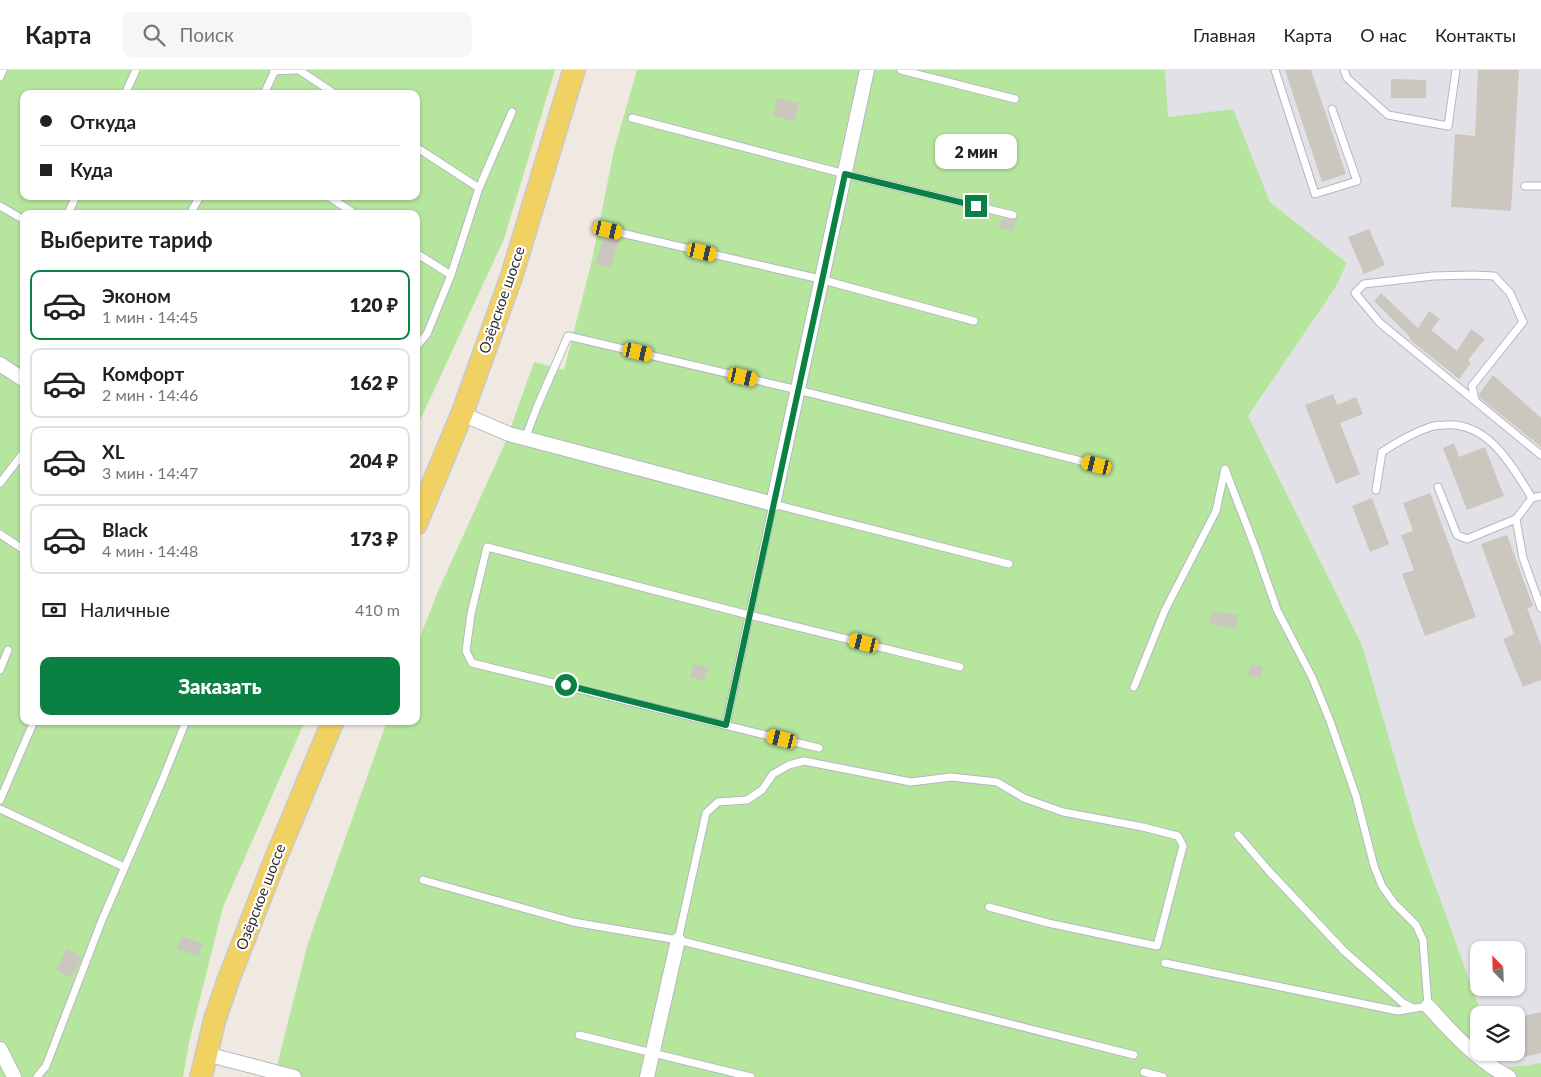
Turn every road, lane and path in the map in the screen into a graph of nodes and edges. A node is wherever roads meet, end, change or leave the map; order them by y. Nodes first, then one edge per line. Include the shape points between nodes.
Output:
1 (3, 70) edge
2 (136, 70) edge
3 (274, 70) edge
4 (295, 70) edge
5 (299, 70) edge
6 (574, 70) edge
7 (867, 70) edge
8 (901, 70) edge
9 (1275, 70) edge
10 (1344, 70) edge
11 (1456, 70) edge
12 (0, 77) edge
13 (127, 90) edge
14 (266, 90) edge
15 (329, 90) edge
16 (1015, 98) dead end
17 (1332, 109) dead end
18 (512, 112) dead end
19 (632, 118) dead end
20 (420, 150) edge
21 (845, 174) junction
22 (1526, 186) dead end
23 (1541, 186) edge
24 (479, 188) junction
25 (334, 200) edge
26 (0, 206) edge
27 (349, 210) edge
28 (1014, 215) dead end
29 (20, 218) edge
30 (608, 230) dead end
31 (420, 256) edge
32 (451, 275) junction
33 (822, 281) junction
34 (974, 321) dead end
35 (420, 342) edge
36 (0, 364) edge
37 (20, 377) edge
38 (798, 390) junction
39 (1474, 400) junction
40 (462, 414) junction
41 (525, 439) junction
42 (1541, 455) edge
43 (20, 457) edge
44 (1097, 465) dead end
45 (0, 483) edge
46 (1438, 488) dead end
47 (1376, 490) dead end
48 (1541, 496) edge
49 (1532, 498) junction
50 (773, 504) junction
51 (420, 514) edge
52 (1516, 519) junction
53 (0, 534) edge
54 (20, 547) edge
55 (1009, 564) dead end
56 (1541, 608) edge
57 (749, 615) junction
58 (8, 650) dead end
59 (960, 667) dead end
60 (0, 670) edge
61 (1134, 687) dead end
62 (32, 725) edge
63 (184, 725) edge
64 (332, 725) edge
65 (726, 725) junction
66 (819, 748) dead end
67 (0, 800) edge
68 (0, 809) edge
69 (1238, 835) dead end
70 (124, 867) junction
71 (423, 880) dead end
72 (989, 907) dead end
73 (678, 940) junction
74 (1165, 963) dead end
75 (1428, 1006) junction
76 (1413, 1008) junction
77 (579, 1035) dead end
78 (0, 1049) edge
79 (653, 1052) junction
80 (206, 1054) junction
81 (1134, 1055) dead end
82 (1144, 1072) dead end
83 (14, 1077) edge
84 (37, 1077) edge
85 (201, 1077) edge
86 (294, 1077) edge
87 (647, 1077) edge
88 (750, 1077) edge
89 (1163, 1077) edge
90 (1509, 1077) edge

1 - 12 lane
2 - 13 lane
3 - 4 lane
3 - 14 lane
5 - 15 lane
6 - 40 main road, Озёрское шоссе via 512,275
7 - 21 street
8 - 16 lane
9 - 17 lane via 1315,194 1357,181
10 - 11 lane via 1348,78 1388,115 1448,126
18 - 24 lane
19 - 21 lane
20 - 24 lane
21 - 28 lane
21 - 33 street
22 - 23 lane
24 - 32 lane
25 - 27 lane
26 - 29 lane
30 - 33 lane
31 - 32 lane
32 - 35 lane via 427,334
33 - 34 lane
33 - 38 street
36 - 37 street
38 - 41 lane via 568,336
38 - 44 lane
38 - 50 street
39 - 39 lane via 1472,386 1523,322 1510,293 1494,276 1433,276 1364,284 1355,293 1380,323
39 - 42 lane
40 - 41 street
40 - 51 main road, Озёрское шоссе
41 - 50 street
43 - 45 lane
46 - 52 lane via 1457,535 1467,539
47 - 49 lane via 1382,452 1432,426 1458,424 1483,434 1508,459
48 - 49 lane
49 - 52 lane
50 - 55 lane
50 - 57 lane
52 - 56 lane via 1523,558
53 - 54 lane
57 - 59 lane
57 - 65 lane
57 - 65 lane via 487,547 471,614 466,650 472,663
58 - 60 lane
61 - 75 lane via 1165,610 1216,511 1225,469 1277,610 1312,677 1330,721 1382,886 1416,925 1423,940
62 - 67 lane
63 - 70 lane
64 - 80 main road, Озёрское шоссе via 228,981
65 - 66 lane
68 - 70 lane
69 - 76 lane via 1344,951 1403,1003
70 - 84 lane via 46,1066
71 - 73 lane via 573,922
72 - 73 lane via 1157,946 1183,846 1178,836 1064,812 1024,798 997,782 951,777 911,782 804,761 773,774 762,790 747,800 718,802 706,813
73 - 79 street
73 - 81 lane
74 - 76 lane via 1398,1011
75 - 76 lane
75 - 90 street via 1453,1034
77 - 79 lane
78 - 83 street
79 - 87 street
79 - 88 lane
80 - 85 main road, Озёрское шоссе
80 - 86 street
82 - 89 lane

